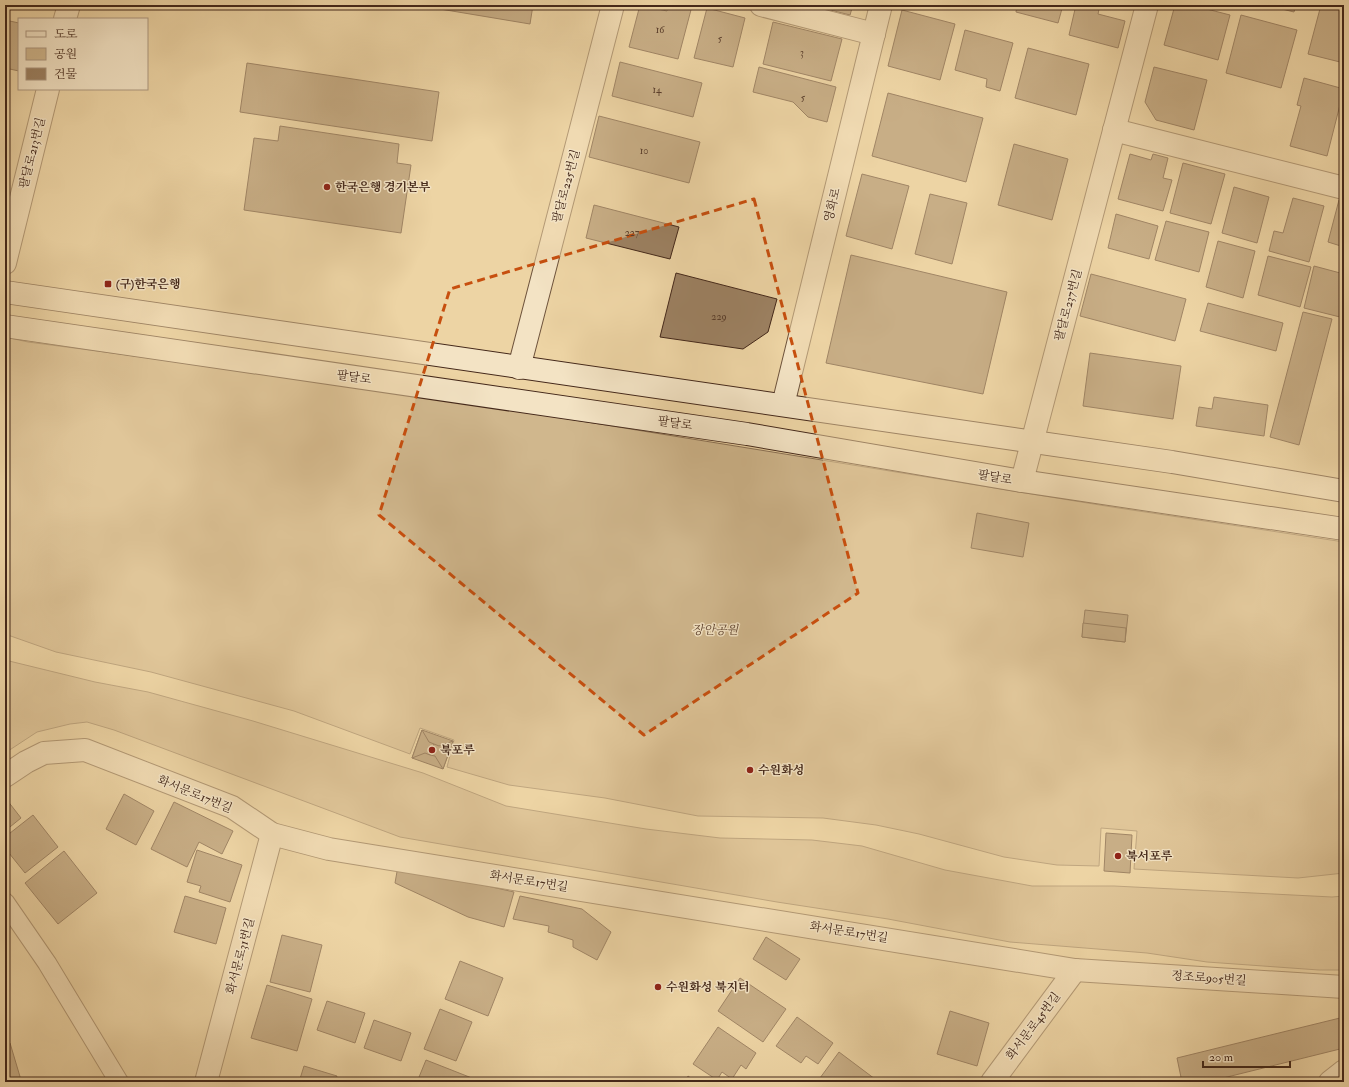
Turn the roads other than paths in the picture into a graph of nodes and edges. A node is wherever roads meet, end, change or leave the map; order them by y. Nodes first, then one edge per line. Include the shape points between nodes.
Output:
1 (69, 5) edge
2 (613, 5) edge
3 (761, 5) edge
4 (881, 5) edge
5 (1147, 5) edge
6 (65, 18) edge
7 (874, 34) junction
8 (48, 90) edge
9 (1114, 130) junction
10 (1344, 188) edge
11 (5, 263) edge
12 (5, 292) edge
13 (5, 326) edge
14 (518, 368) junction
15 (783, 405) junction
16 (1032, 442) junction
17 (1022, 481) junction
18 (1344, 491) edge
19 (1344, 529) edge
20 (5, 776) edge
21 (272, 834) junction
22 (5, 902) edge
23 (1075, 970) junction
24 (1344, 987) edge
25 (1344, 1070) edge
26 (209, 1080) edge
27 (119, 1082) edge
28 (992, 1082) edge
29 (1330, 1082) edge

1 - 6 street
2 - 14 street, 팔달로225번길
3 - 7 street
4 - 7 street, 영화로
5 - 9 street, 팔달로237번길
7 - 15 street, 영화로
8 - 11 street, 팔달로213번길
9 - 10 street
9 - 16 street, 팔달로237번길
12 - 14 street
13 - 17 street, 팔달로 via 747,434
14 - 15 street
15 - 16 street
16 - 17 street, 팔달로237번길
16 - 18 street
17 - 19 street, 팔달로
20 - 21 street, 화서문로17번길 via 44,753 85,750 232,807
21 - 23 street, 화서문로17번길 via 329,849
21 - 26 street, 화서문로31번길
22 - 27 street
23 - 24 street, 정조로905번길
23 - 28 street, 화서문로45번길
25 - 29 street

